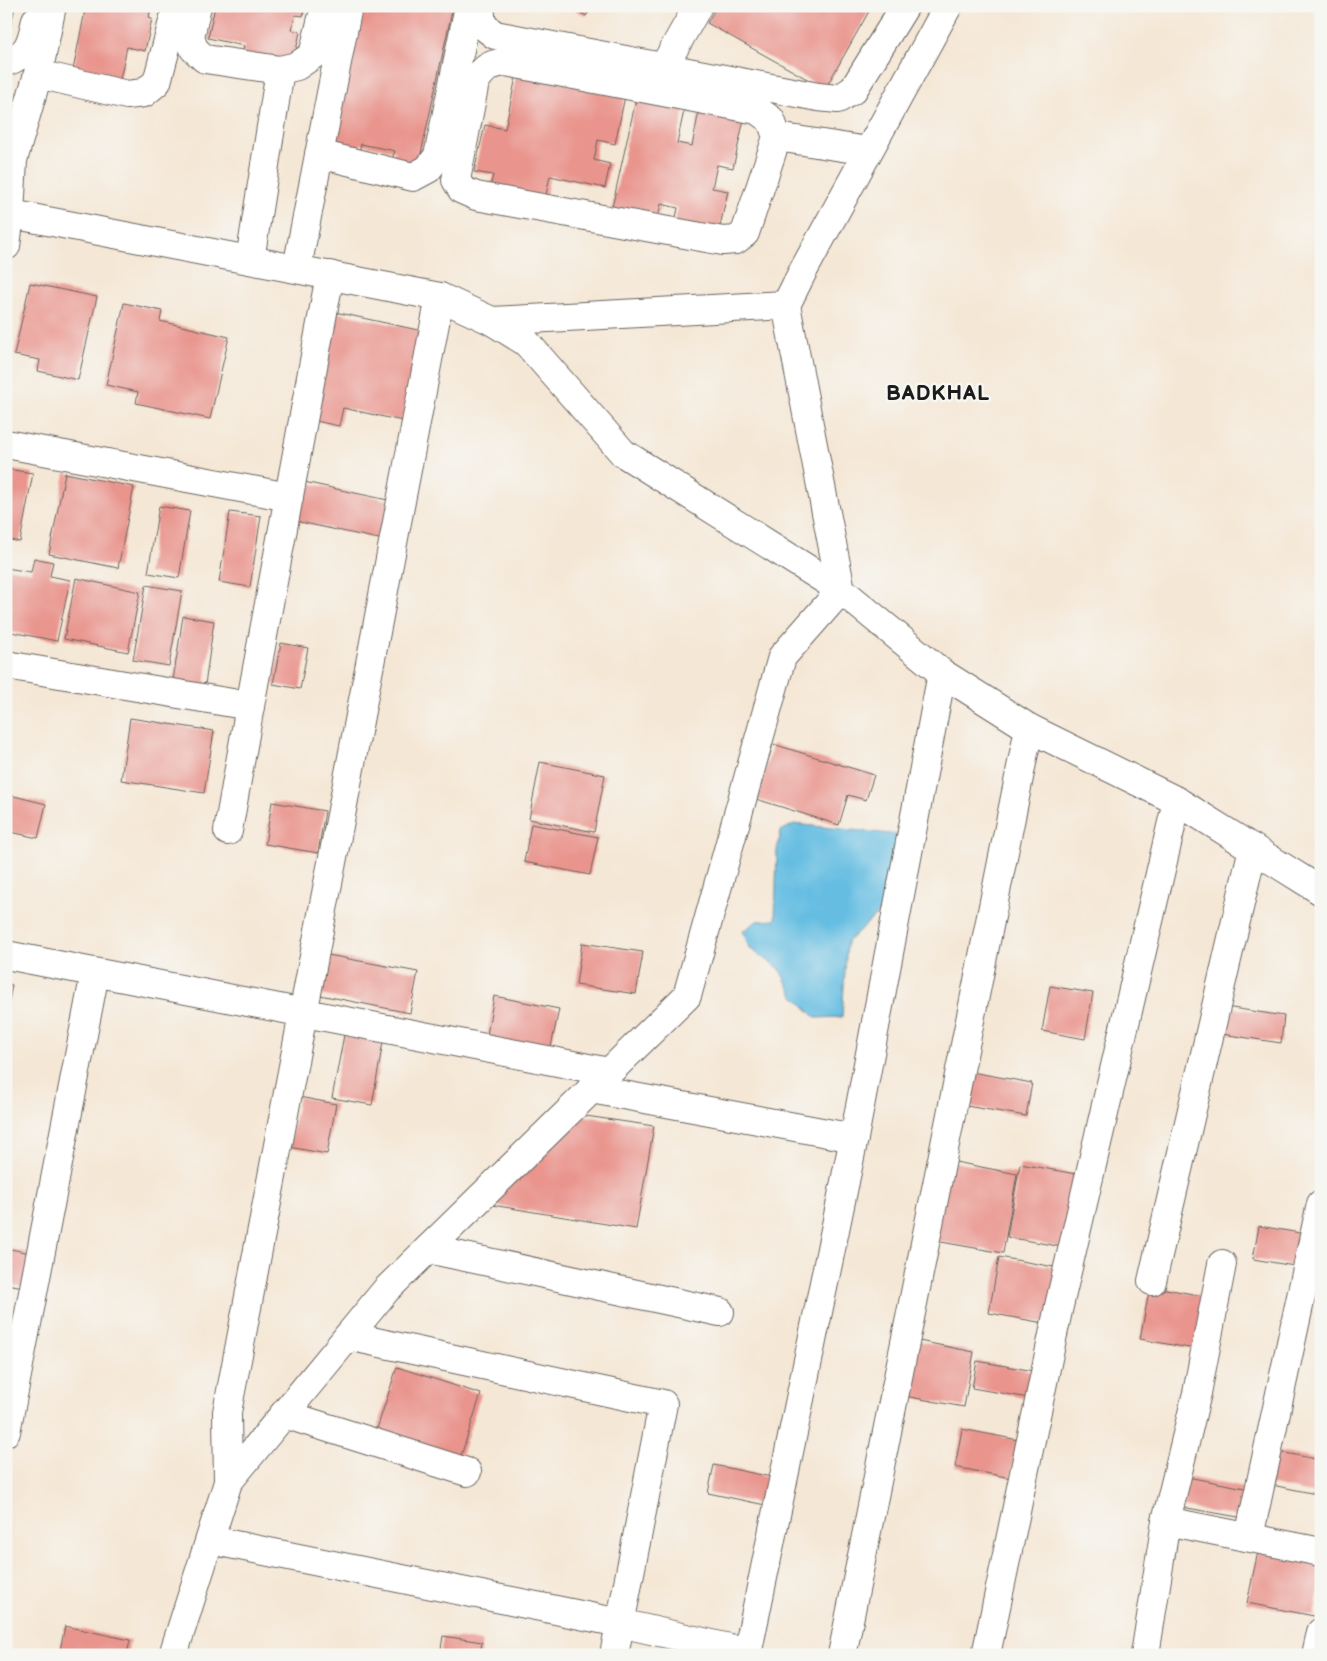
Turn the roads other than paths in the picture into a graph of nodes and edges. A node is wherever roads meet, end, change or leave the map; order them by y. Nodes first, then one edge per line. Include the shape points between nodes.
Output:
1 (39, 6) edge
2 (52, 6) edge
3 (177, 6) edge
4 (197, 6) edge
5 (324, 6) edge
6 (348, 6) edge
7 (469, 6) edge
8 (480, 6) edge
9 (698, 6) edge
10 (905, 6) edge
11 (948, 6) edge
12 (6, 62) edge
13 (663, 68) junction
14 (280, 70) junction
15 (38, 74) junction
16 (777, 137) junction
17 (868, 151) junction
18 (319, 154) junction
19 (8, 214) edge
20 (6, 246) edge
21 (250, 260) junction
22 (297, 268) junction
23 (330, 275) junction
24 (440, 297) junction
25 (786, 305) junction
26 (492, 321) junction
27 (6, 444) edge
28 (289, 497) junction
29 (841, 590) junction
30 (6, 664) edge
31 (942, 673) junction
32 (250, 706) junction
33 (1029, 728) junction
34 (1177, 801) junction
35 (228, 831) dead end
36 (1253, 848) junction
37 (1321, 891) edge
38 (6, 955) edge
39 (95, 973) junction
40 (304, 1013) junction
41 (600, 1081) junction
42 (854, 1138) junction
43 (1321, 1204) edge
44 (428, 1250) junction
45 (1222, 1264) dead end
46 (1152, 1281) dead end
47 (720, 1312) dead end
48 (348, 1336) junction
49 (284, 1414) junction
50 (6, 1432) edge
51 (467, 1472) dead end
52 (228, 1482) junction
53 (1166, 1521) junction
54 (1249, 1537) junction
55 (210, 1540) junction
56 (1321, 1552) edge
57 (620, 1623) junction
58 (1321, 1632) edge
59 (747, 1654) edge
60 (173, 1655) edge
61 (614, 1655) edge
62 (842, 1655) edge
63 (986, 1655) edge
64 (1145, 1655) edge
65 (1316, 1655) edge

1 - 12 street via 30,45 17,58
2 - 15 street
3 - 15 street via 157,82 144,93 127,95
4 - 14 street via 190,37 194,49 205,59
5 - 14 street via 313,54 297,66
6 - 18 street
7 - 18 street via 438,156 428,169 413,177
8 - 13 street via 482,25 495,35
9 - 13 street
10 - 13 street via 852,90 838,99
11 - 17 street
14 - 21 street
15 - 19 street via 13,160
16 - 16 street via 771,120 757,110 506,62 493,64 474,82 456,180 462,190 476,196 723,241 736,240 745,233
16 - 17 street
17 - 25 street
18 - 22 street
19 - 20 street
19 - 21 street
21 - 22 street
22 - 23 street
23 - 24 street
23 - 28 street
24 - 26 street
24 - 40 street
25 - 26 street
25 - 29 street
26 - 29 street via 526,342 623,453
27 - 28 street
28 - 32 street
29 - 31 street
29 - 41 street via 782,658 687,996
30 - 32 street
31 - 33 street
31 - 42 street
32 - 35 street
33 - 34 street
33 - 62 street
34 - 36 street
34 - 63 street via 1058,1306
36 - 37 street
36 - 46 street
38 - 39 street
39 - 40 street
39 - 50 street
40 - 41 street
40 - 52 street via 227,1412
41 - 42 street
41 - 44 street
42 - 59 street
43 - 54 street
44 - 47 street
44 - 48 street via 386,1290
45 - 53 street via 1197,1393
48 - 49 street
48 - 57 street via 663,1404
49 - 51 street
49 - 52 street
52 - 55 street
53 - 54 street
53 - 64 street
54 - 56 street
55 - 57 street
55 - 60 street
57 - 59 street
57 - 61 street
58 - 65 street

